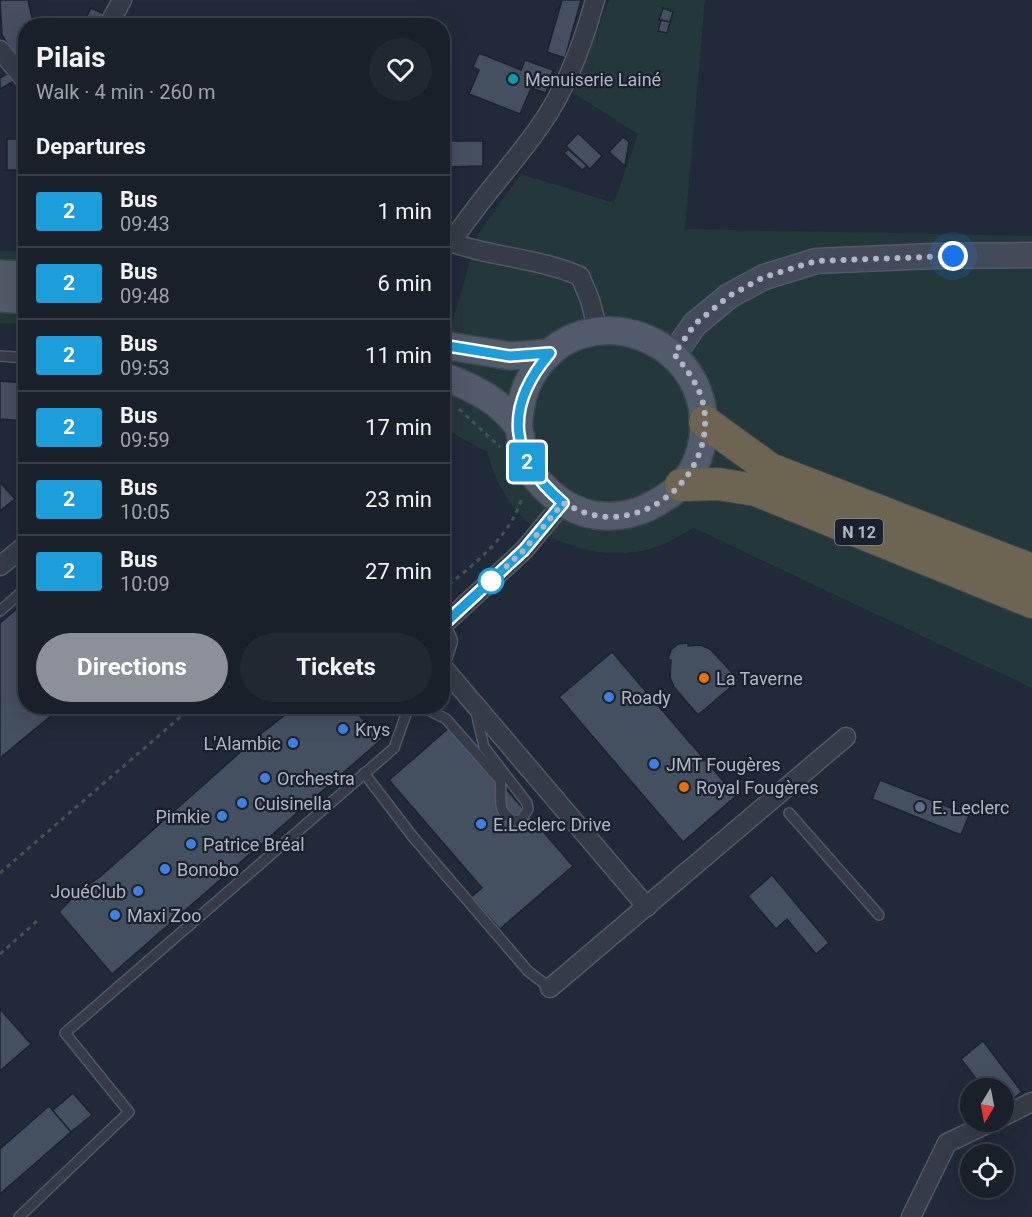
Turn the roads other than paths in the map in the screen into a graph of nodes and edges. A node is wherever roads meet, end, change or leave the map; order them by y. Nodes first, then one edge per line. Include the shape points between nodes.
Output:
1 (122, 0) edge
2 (595, 0) edge
3 (112, 18) edge
4 (0, 50) edge
5 (18, 71) edge
6 (450, 237) edge
7 (450, 242) edge
8 (1032, 255) edge
9 (0, 274) edge
10 (18, 275) edge
11 (0, 298) edge
12 (18, 299) edge
13 (598, 331) junction
14 (450, 346) edge
15 (550, 353) junction
16 (674, 354) junction
17 (0, 356) edge
18 (18, 357) edge
19 (450, 379) edge
20 (705, 422) junction
21 (511, 439) junction
22 (681, 485) junction
23 (563, 503) junction
24 (18, 551) edge
25 (0, 566) edge
26 (1032, 570) edge
27 (18, 595) edge
28 (1032, 602) edge
29 (0, 611) edge
30 (450, 619) edge
31 (450, 675) edge
32 (475, 704) junction
33 (406, 714) edge
34 (436, 714) edge
35 (846, 737) dead end
36 (364, 773) junction
37 (789, 813) dead end
38 (648, 907) junction
39 (879, 915) dead end
40 (550, 988) joint
41 (1032, 1102) edge
42 (1014, 1111) edge
43 (970, 1132) edge
44 (19, 1217) edge
45 (911, 1217) edge

1 - 3 street
2 - 6 street via 564,88 541,125
4 - 5 street
7 - 13 street via 557,266 580,276
8 - 16 main road via 816,261 764,277 729,296 695,324
9 - 10 main road
11 - 12 main road
13 - 15 main road via 573,339
13 - 16 main road via 626,332 651,339
14 - 15 main road via 510,356
15 - 21 main road via 532,374
16 - 20 main road via 701,396
17 - 18 lane
19 - 21 main road via 469,386 505,410
20 - 22 main road via 703,445
20 - 26 highway, N 12 via 771,469
21 - 23 main road via 540,483
22 - 23 main road via 656,505 626,516 593,515
22 - 28 highway, N 12 via 718,484 756,490
23 - 30 street via 524,550
24 - 25 street
27 - 29 lane
31 - 32 street
32 - 34 lane via 484,747 527,803 522,819 515,822 500,807 500,780 459,732
32 - 38 street
33 - 36 lane via 394,748
35 - 38 street
36 - 40 lane via 520,962
36 - 44 lane via 65,1033 129,1112
37 - 39 lane
38 - 40 street
41 - 42 street
43 - 45 street via 946,1143

